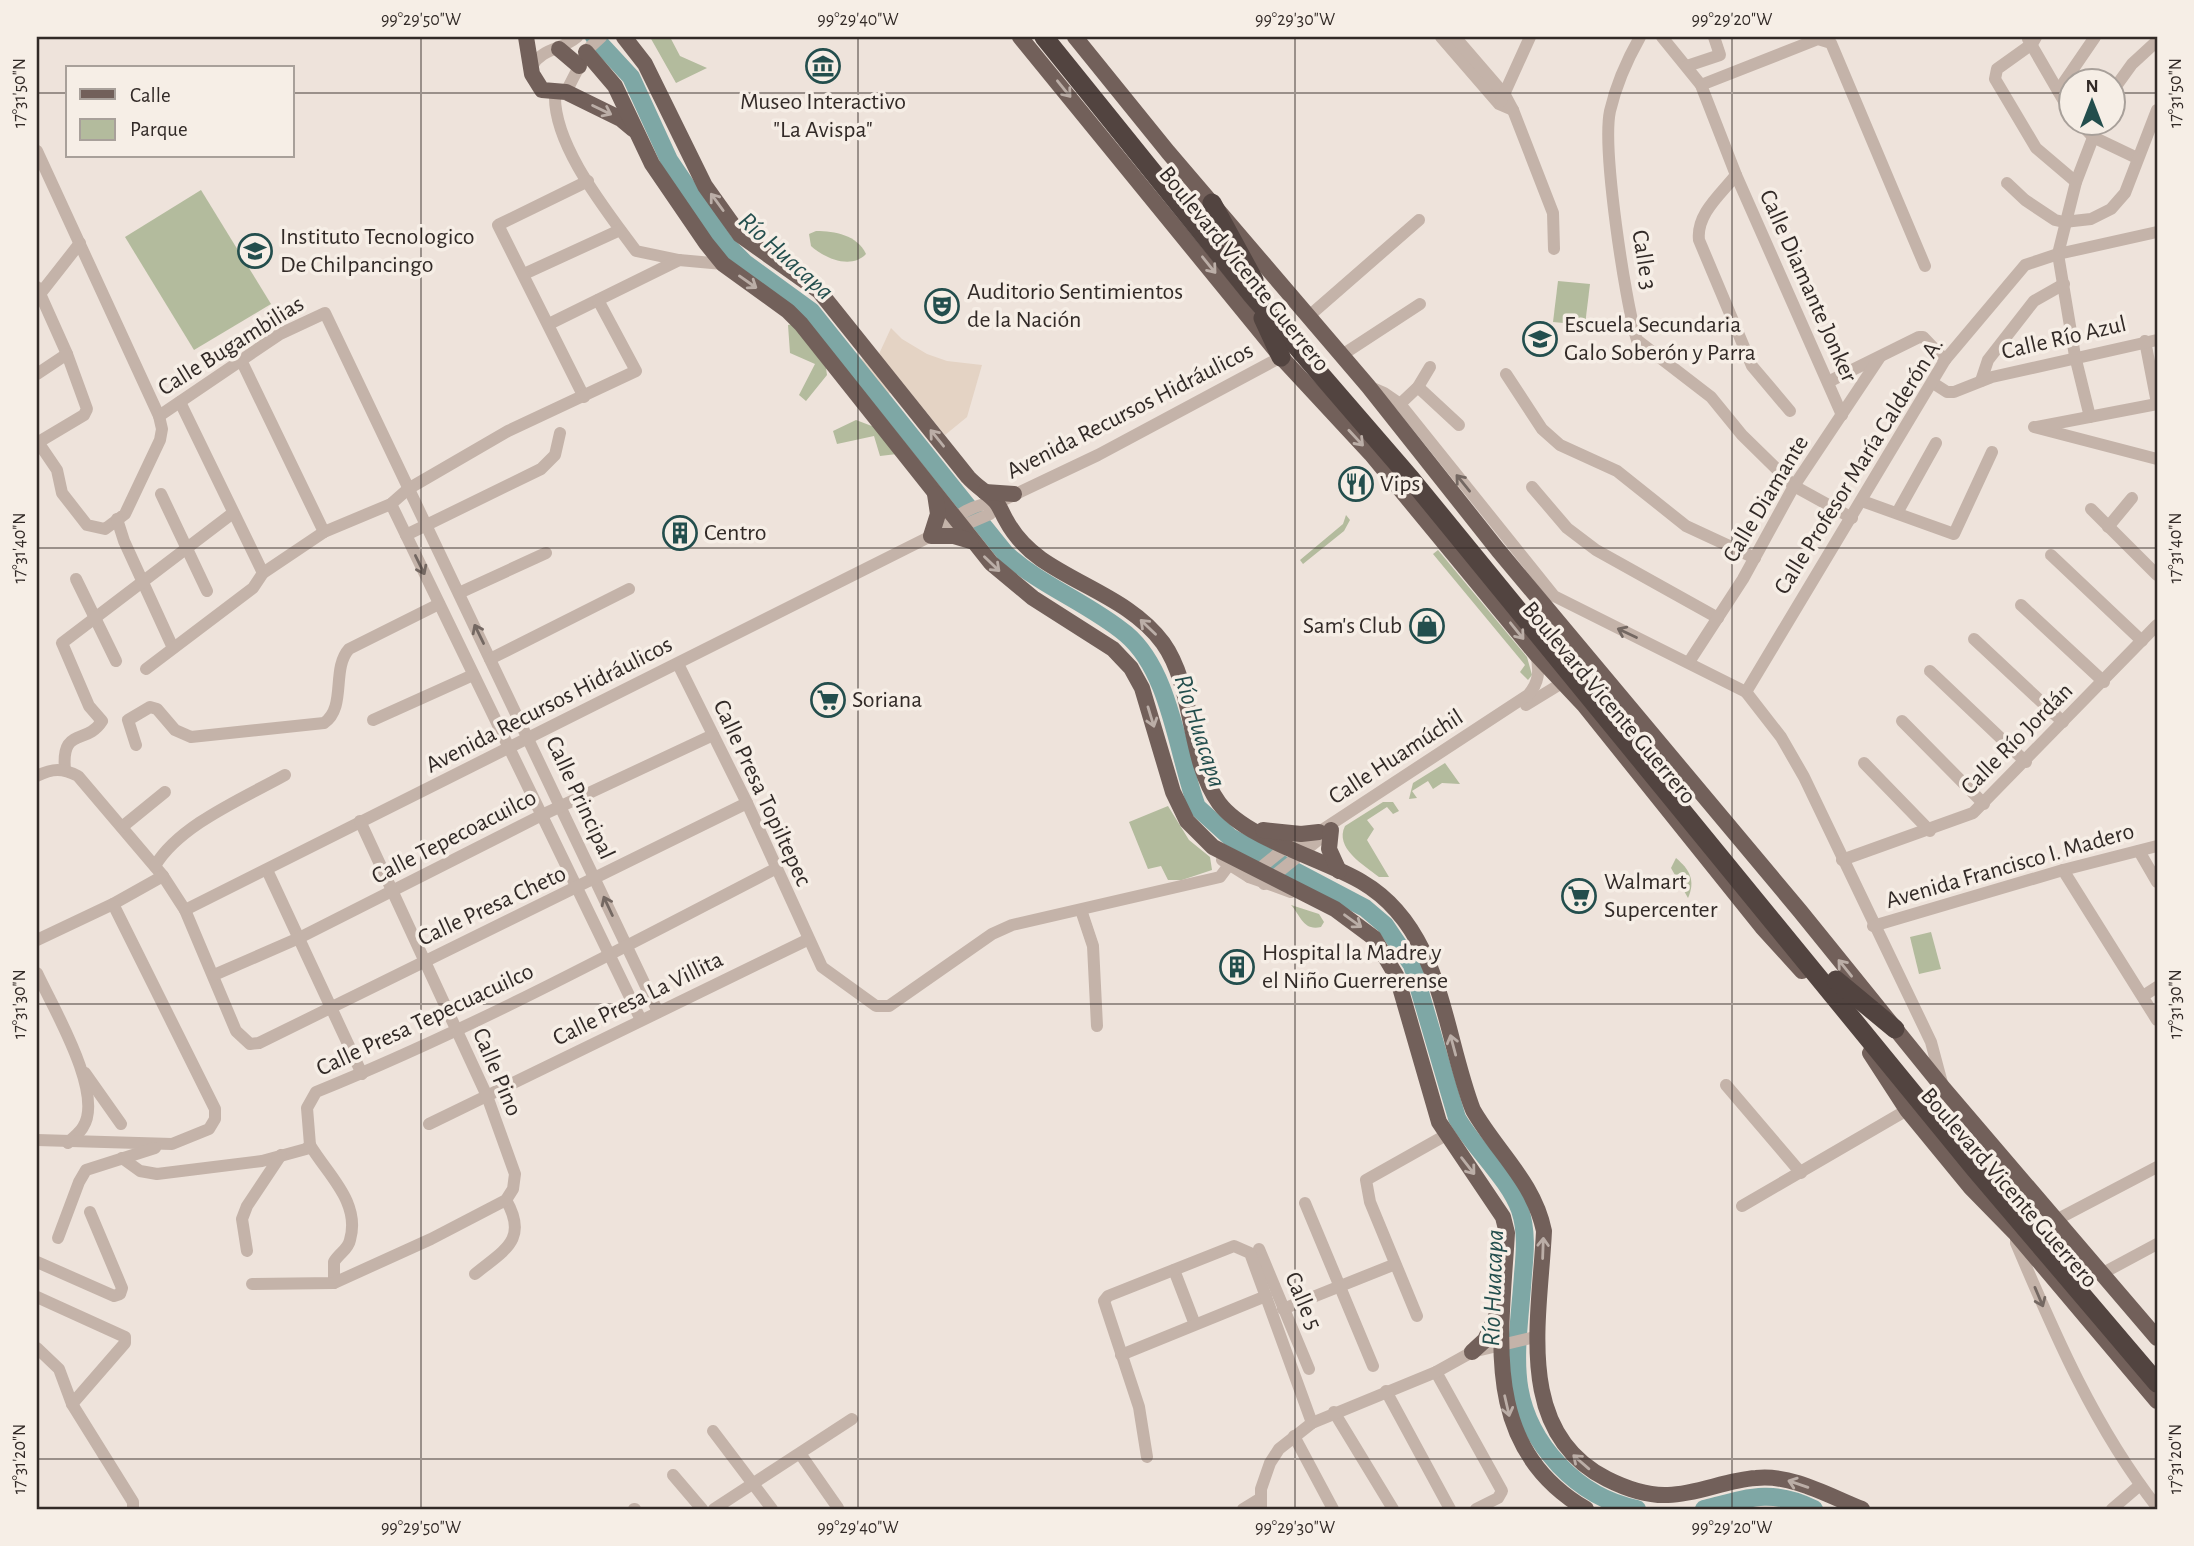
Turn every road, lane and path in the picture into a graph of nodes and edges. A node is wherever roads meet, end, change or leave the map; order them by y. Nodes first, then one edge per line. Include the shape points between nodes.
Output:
1 (526, 37) edge
2 (577, 37) edge
3 (601, 37) edge
4 (1020, 37) edge
5 (1044, 37) edge
6 (1058, 37) edge
7 (1075, 37) edge
8 (1441, 37) edge
9 (1455, 37) edge
10 (1530, 37) edge
11 (1640, 37) edge
12 (1662, 37) edge
13 (1714, 37) edge
14 (2095, 37) edge
15 (629, 39) edge
16 (2032, 39) edge
17 (2157, 41) edge
18 (559, 49) junction
19 (585, 56) junction
20 (532, 66) junction
21 (1687, 66) junction
22 (2075, 66) edge
23 (2128, 69) edge
24 (1701, 85) junction
25 (2058, 91) edge
26 (561, 93) junction
27 (1502, 100) junction
28 (2157, 110) edge
29 (635, 131) junction
30 (2093, 137) joint
31 (37, 151) edge
32 (2137, 158) junction
33 (1736, 174) junction
34 (588, 181) junction
35 (2076, 182) junction
36 (2007, 183) dead end
37 (1212, 203) junction
38 (1419, 220) dead end
39 (2064, 222) junction
40 (620, 230) junction
41 (2157, 231) edge
42 (80, 243) junction
43 (1554, 249) dead end
44 (2058, 254) junction
45 (679, 260) junction
46 (723, 264) junction
47 (1925, 266) dead end
48 (524, 274) junction
49 (2064, 284) junction
50 (1253, 287) junction
51 (39, 297) edge
52 (598, 300) junction
53 (1420, 304) dead end
54 (325, 313) joint
55 (1310, 316) junction
56 (550, 324) junction
57 (2151, 340) edge
58 (67, 355) junction
59 (1342, 355) junction
60 (2075, 356) junction
61 (1281, 357) junction
62 (1880, 357) junction
63 (241, 360) junction
64 (1945, 360) junction
65 (1430, 367) dead end
66 (37, 374) edge
67 (1506, 374) dead end
68 (1980, 381) junction
69 (1828, 382) junction
70 (1933, 383) junction
71 (1368, 386) junction
72 (1418, 387) junction
73 (584, 397) junction
74 (180, 402) junction
75 (1400, 404) junction
76 (2157, 404) edge
77 (1790, 411) dead end
78 (1842, 415) junction
79 (159, 416) junction
80 (2090, 417) junction
81 (1459, 425) dead end
82 (561, 433) dead end
83 (38, 443) edge
84 (1936, 443) dead end
85 (1992, 452) dead end
86 (2157, 459) edge
87 (1794, 486) junction
88 (1532, 487) dead end
89 (408, 489) junction
90 (934, 492) junction
91 (161, 494) dead end
92 (1014, 494) joint
93 (2132, 498) dead end
94 (1862, 501) junction
95 (988, 502) junction
96 (391, 503) junction
97 (2091, 509) dead end
98 (233, 513) junction
99 (1897, 513) junction
100 (1852, 518) junction
101 (117, 519) junction
102 (962, 526) junction
103 (427, 527) junction
104 (2108, 527) junction
105 (324, 532) junction
106 (406, 535) junction
107 (931, 536) junction
108 (188, 548) junction
109 (546, 553) dead end
110 (1472, 555) junction
111 (2051, 555) dead end
112 (1755, 558) junction
113 (263, 573) junction
114 (2157, 575) edge
115 (76, 579) dead end
116 (142, 582) junction
117 (629, 589) dead end
118 (207, 591) dead end
119 (459, 593) junction
120 (1487, 594) junction
121 (439, 604) junction
122 (2021, 605) dead end
123 (1718, 618) junction
124 (96, 620) junction
125 (2157, 625) edge
126 (1974, 639) dead end
127 (2142, 641) junction
128 (173, 648) junction
129 (1536, 654) junction
130 (491, 659) junction
131 (116, 661) dead end
132 (1689, 663) junction
133 (678, 664) junction
134 (146, 669) dead end
135 (1930, 671) dead end
136 (473, 675) junction
137 (2104, 682) junction
138 (1562, 683) junction
139 (1746, 692) junction
140 (373, 720) dead end
141 (1902, 720) dead end
142 (2063, 722) junction
143 (713, 735) junction
144 (529, 739) junction
145 (136, 745) dead end
146 (509, 749) junction
147 (1864, 762) dead end
148 (2026, 762) junction
149 (65, 769) junction
150 (285, 775) dead end
151 (37, 776) edge
152 (165, 792) dead end
153 (747, 803) junction
154 (1984, 803) junction
155 (561, 807) junction
156 (542, 815) junction
157 (360, 821) junction
158 (1187, 821) junction
159 (122, 827) junction
160 (1255, 830) junction
161 (1325, 831) junction
162 (1930, 831) junction
163 (2157, 846) edge
164 (1293, 850) junction
165 (2139, 851) junction
166 (1842, 860) junction
167 (1228, 865) junction
168 (775, 869) junction
169 (267, 870) junction
170 (2063, 870) junction
171 (159, 871) junction
172 (1339, 871) junction
173 (1260, 877) junction
174 (596, 880) junction
175 (2157, 881) edge
176 (578, 888) junction
177 (394, 892) junction
178 (113, 904) junction
179 (185, 910) junction
180 (1081, 910) junction
181 (1873, 926) junction
182 (299, 938) junction
183 (37, 940) edge
184 (807, 940) junction
185 (627, 946) junction
186 (609, 956) junction
187 (426, 960) junction
188 (37, 973) edge
189 (214, 975) junction
190 (1836, 981) junction
191 (2157, 987) edge
192 (2143, 996) junction
193 (330, 1009) junction
194 (658, 1012) junction
195 (641, 1020) junction
196 (2157, 1020) edge
197 (1097, 1026) dead end
198 (1895, 1029) junction
199 (457, 1031) junction
200 (1931, 1042) junction
201 (1871, 1054) junction
202 (1917, 1054) junction
203 (85, 1073) junction
204 (362, 1074) junction
205 (1726, 1085) dead end
206 (1944, 1089) junction
207 (1912, 1090) junction
208 (487, 1096) junction
209 (1907, 1110) junction
210 (121, 1124) dead end
211 (429, 1124) dead end
212 (1446, 1135) junction
213 (37, 1140) edge
214 (68, 1143) junction
215 (172, 1144) junction
216 (310, 1145) junction
217 (282, 1156) junction
218 (122, 1158) junction
219 (2157, 1167) edge
220 (1801, 1174) junction
221 (510, 1194) junction
222 (1305, 1203) dead end
223 (1742, 1206) dead end
224 (90, 1212) dead end
225 (2054, 1221) junction
226 (2016, 1234) junction
227 (58, 1238) dead end
228 (2157, 1244) edge
229 (1259, 1249) dead end
230 (247, 1251) dead end
231 (37, 1262) edge
232 (1394, 1265) junction
233 (1174, 1270) junction
234 (2103, 1273) junction
235 (475, 1274) dead end
236 (334, 1283) junction
237 (252, 1284) dead end
238 (1339, 1288) junction
239 (1266, 1296) junction
240 (37, 1297) edge
241 (1503, 1301) junction
242 (1283, 1310) junction
243 (1417, 1316) dead end
244 (1194, 1322) junction
245 (1537, 1336) junction
246 (2157, 1338) edge
247 (1504, 1344) junction
248 (37, 1348) edge
249 (1472, 1352) junction
250 (1121, 1354) junction
251 (1373, 1366) dead end
252 (1309, 1369) dead end
253 (2157, 1369) edge
254 (1436, 1372) junction
255 (1502, 1379) junction
256 (2157, 1383) edge
257 (1386, 1391) junction
258 (2157, 1401) edge
259 (72, 1404) junction
260 (1335, 1412) junction
261 (852, 1419) dead end
262 (1312, 1423) junction
263 (713, 1431) dead end
264 (1294, 1436) junction
265 (801, 1455) junction
266 (1147, 1457) dead end
267 (673, 1475) dead end
268 (756, 1485) junction
269 (2140, 1485) junction
270 (1261, 1504) edge
271 (2157, 1507) edge
272 (838, 1508) edge
273 (133, 1509) edge
274 (702, 1509) edge
275 (714, 1509) edge
276 (772, 1509) edge
277 (1243, 1509) edge
278 (1333, 1509) edge
279 (1392, 1509) edge
280 (1450, 1509) edge
281 (1476, 1509) edge
282 (1586, 1509) edge
283 (1862, 1509) edge
284 (2112, 1509) edge

1 - 20 main road
2 - 18 street
3 - 19 street
4 -> 61 main road, Boulevard Vicente Guerrero
5 - 50 highway, Boulevard Vicente Guerrero
6 - 50 highway, Boulevard Vicente Guerrero
7 - 37 main road, Boulevard Vicente Guerrero
8 - 27 street
9 - 27 street
10 - 27 street
11 - 87 street, Calle 3 via 1609,114 1620,243 1637,340 1711,397
12 - 21 street, Calle Diamante Jonker
13 - 21 street via 1720,55
14 - 22 street
95 -> 15 main road via 819,291 740,235 705,186
16 - 25 street
16 - 35 street via 1997,69 1995,79 2036,148
17 - 23 street
18 - 19 main road
18 - 20 street via 545,51
19 - 26 street
19 - 29 main road via 615,86
20 - 26 main road via 542,90
21 - 24 street, Calle Diamante Jonker
24 - 33 street, Calle Diamante Jonker
24 - 47 street via 1818,39 1831,43
26 -> 29 main road via 621,119
26 - 34 street via 557,124
27 - 43 street via 1513,110 1553,213
28 - 32 street
29 - 46 main road via 666,188
30 - 32 street
30 - 35 street
31 - 42 street
32 - 39 street via 2125,193 2111,209 2091,219
33 - 69 street, Calle Diamante Jonker
33 - 77 street via 1701,218 1699,240 1752,366
34 - 40 street
34 - 48 street via 498,225
35 - 39 street
36 - 39 street
37 - 50 highway
37 - 55 main road, Boulevard Vicente Guerrero
38 - 55 street
39 - 44 street
40 - 45 street via 636,251
40 - 48 street
41 - 44 street, Calle Profesor María Calderón A.
42 - 51 street
42 - 79 street
44 - 49 street
44 - 64 street, Calle Profesor María Calderón A. via 2025,265
45 - 46 street
45 - 52 street
46 -> 90 main road via 801,324
48 - 56 street
49 - 60 street
49 - 68 street, Calle Río Azul via 2034,300 1988,360
50 - 61 highway
50 - 110 highway, Boulevard Vicente Guerrero
50 - 190 highway, Boulevard Vicente Guerrero via 1419,470
51 - 58 street
52 - 56 street
52 - 73 street via 636,371
53 - 59 street
54 - 63 street, Calle Bugambilias via 280,334
54 - 89 street, Calle Principal
55 - 59 main road, Boulevard Vicente Guerrero
56 - 73 street
57 - 60 street, Calle Río Azul
57 - 76 street
58 - 66 street
58 - 83 street via 87,409
59 - 71 main road, Boulevard Vicente Guerrero
60 - 68 street, Calle Río Azul
60 - 80 street
61 - 92 street, Avenida Recursos Hidráulicos
61 -> 120 main road, Boulevard Vicente Guerrero via 1371,454
62 - 64 street via 1923,337
62 - 69 street
62 - 78 street, Calle Diamante
63 - 74 street, Calle Bugambilias
63 - 105 street
64 - 70 street, Calle Profesor María Calderón A.
65 - 72 street
67 - 112 street via 1542,429 1560,445 1617,471 1686,526
68 - 70 street, Calle Río Azul via 1947,392
69 - 78 street, Calle Diamante Jonker
70 - 94 street, Calle Profesor María Calderón A.
71 - 75 street
198 -> 71 main road, Boulevard Vicente Guerrero via 1606,682
72 - 75 street
72 - 81 street
73 - 89 street via 508,431
74 - 79 street, Calle Bugambilias
74 - 98 street
132 -> 75 street via 1554,596
76 - 80 street
78 - 87 street, Calle Diamante
79 - 101 street via 160,440 125,514
80 - 86 street via 2034,428
82 - 103 street via 555,455 541,469
83 - 101 street via 57,470 62,493 87,525 105,529
84 - 99 street
85 - 99 street via 1954,534
87 - 100 street, Calle 3
87 - 112 street, Calle Diamante
88 - 123 street via 1567,528 1596,550
89 - 96 street
89 - 103 street, Calle Principal
90 - 102 main road
90 - 107 main road via 938,514
91 - 108 street
92 - 95 main road
93 - 104 street
94 - 99 street
94 - 100 street, Calle Profesor María Calderón A.
95 - 102 street, Avenida Recursos Hidráulicos
160 -> 95 main road via 1219,803 1210,786 1177,673 1154,631 1041,559
96 - 105 street
96 - 106 street, Calle Principal
97 - 104 street
98 - 108 street
98 - 113 street
100 - 139 street, Calle Profesor María Calderón A.
101 - 116 street
102 - 107 street, Avenida Recursos Hidráulicos
102 - 107 main road via 954,536
102 -> 158 main road via 1011,581 1113,649 1131,668
103 - 106 street
103 - 119 street, Calle Principal
104 - 114 street
105 - 113 street
106 -> 121 street, Calle Principal
107 - 133 street, Avenida Recursos Hidráulicos
108 - 116 street
108 - 118 street
109 - 119 street
110 - 120 highway
110 - 207 highway, Boulevard Vicente Guerrero
111 - 127 street
112 - 123 street, Calle Diamante
113 - 128 street via 253,587
115 - 124 street
116 - 124 street
116 - 128 street
117 - 130 street
130 -> 119 street, Calle Principal
120 -> 129 main road, Boulevard Vicente Guerrero
121 - 136 street, Calle Principal
121 - 145 street via 349,649 341,660 331,719 324,723 191,737 175,730 150,707 128,720
122 - 137 street
123 - 132 street, Calle Diamante
124 - 131 street
124 - 149 street via 62,643 89,706 102,721 68,742
125 - 127 street, Calle Río Jordán
126 - 142 street
127 - 137 street, Calle Río Jordán
128 - 134 street
129 - 138 main road, Boulevard Vicente Guerrero
129 - 161 street, Calle Huamúchil via 1539,674 1528,695
130 - 144 street, Calle Principal
132 - 139 street
133 - 143 street, Calle Presa Topiltepec
133 - 144 street, Avenida Recursos Hidráulicos
135 - 148 street
136 - 140 street
136 - 146 street, Calle Principal
137 - 142 street, Calle Río Jordán
138 - 161 street, Calle Huamúchil
138 - 201 main road, Boulevard Vicente Guerrero
139 - 166 street via 1787,747
141 - 154 street
142 - 148 street, Calle Río Jordán
143 - 153 street, Calle Presa Topiltepec
143 - 155 street, Calle Tepecoacuilco
144 - 146 street, Avenida Recursos Hidráulicos
144 - 155 street, Calle Principal
146 - 156 street, Calle Principal
146 - 157 street, Avenida Recursos Hidráulicos
147 - 162 street
148 - 154 street, Calle Río Jordán
149 - 151 street
149 - 159 street via 78,776
150 - 171 street via 184,834 164,850
152 - 159 street
153 - 168 street, Calle Presa Topiltepec
153 - 174 street, Calle Presa Cheto
154 - 162 street, Calle Río Jordán via 1973,813
155 - 156 street, Calle Tepecoacuilco
155 - 174 street, Calle Principal
156 - 176 street, Calle Principal
156 - 177 street, Calle Tepecoacuilco
157 - 169 street, Avenida Recursos Hidráulicos
157 - 177 street, Calle Pino
158 - 167 street
158 - 173 main road via 1213,847
159 - 171 street
160 - 161 main road
160 - 164 main road
161 - 164 street, Calle Huamúchil
161 - 172 main road
162 - 166 street, Calle Río Jordán
163 - 165 street, Avenida Francisco I. Madero
164 - 172 main road
164 - 173 street, Calle Huamúchil
165 - 170 street, Avenida Francisco I. Madero
165 - 175 street
166 - 181 street
167 - 173 street
167 - 180 street via 1220,877
168 - 184 street, Calle Presa Topiltepec
168 - 185 street, Calle Presa Tepecuacuilco
169 - 179 street, Avenida Recursos Hidráulicos
169 - 182 street
170 - 181 street, Avenida Francisco I. Madero
170 - 192 street
171 - 178 street
171 - 179 street
245 -> 172 main road via 1544,1231 1539,1209 1529,1187 1473,1110 1432,970 1415,933 1363,883
173 -> 212 main road via 1324,902 1362,927 1386,954 1404,996 1428,1089
174 - 176 street, Calle Presa Cheto
185 -> 174 street, Calle Principal
176 - 186 street, Calle Principal
176 - 187 street, Calle Presa Cheto
177 - 182 street, Calle Tepecoacuilco
177 - 187 street, Calle Pino
178 - 183 street
178 - 215 street via 215,1109 209,1129
179 - 189 street
180 - 184 street, Calle Presa Topiltepec via 992,934 889,1006 876,1006 822,967
180 - 197 street via 1093,946
181 - 200 street
182 - 189 street, Calle Tepecoacuilco
182 - 193 street
184 - 194 street, Calle Presa La Villita
185 - 186 street, Calle Presa Tepecuacuilco
185 - 194 street, Calle Principal
186 - 195 street, Calle Principal
186 - 199 street, Calle Presa Tepecuacuilco
187 - 193 street, Calle Presa Cheto
187 - 199 street, Calle Pino
188 - 203 street
189 - 193 street, Calle Presa Cheto via 236,1028 250,1044 259,1044
190 - 198 highway
190 - 253 highway, Boulevard Vicente Guerrero via 1987,1170
191 - 192 street
192 - 196 street
193 - 204 street
194 - 195 street, Calle Presa La Villita
195 - 208 street, Calle Presa La Villita
198 - 202 main road, Boulevard Vicente Guerrero
199 - 204 street, Calle Presa Tepecuacuilco
199 - 208 street, Calle Pino
200 - 202 street
200 - 206 street
201 - 207 highway
201 - 209 main road, Boulevard Vicente Guerrero
202 - 206 main road, Boulevard Vicente Guerrero
203 - 210 street
203 - 214 street via 87,1115
204 - 216 street, Calle Presa Tepecuacuilco via 309,1099
205 - 220 street
206 - 225 main road, Boulevard Vicente Guerrero
207 - 256 highway, Boulevard Vicente Guerrero
208 - 211 street, Calle Presa La Villita
208 - 221 street, Calle Pino via 515,1174
209 - 220 street
209 - 226 main road, Boulevard Vicente Guerrero
212 - 232 street via 1366,1180
212 -> 241 main road via 1503,1217 1507,1233
213 - 214 street
214 - 215 street
215 - 218 street
216 - 217 street
216 - 236 street via 346,1196 351,1213 351,1238 334,1262
217 - 218 street via 157,1174 140,1171
217 - 230 street via 247,1206 243,1219
218 - 227 street via 86,1170
219 - 225 street
220 - 223 street
221 - 235 street, Calle Pino via 516,1222 511,1244
221 - 236 street via 431,1239
222 - 238 street
224 - 231 street via 122,1288 120,1294 114,1297
225 - 234 main road, Boulevard Vicente Guerrero
226 - 258 main road, Boulevard Vicente Guerrero
226 -> 269 street via 2047,1317 2120,1459
228 - 234 street
229 - 242 street, Calle 5
232 - 238 street
232 - 243 street
233 - 239 street via 1241,1247 1250,1253
233 - 244 street
233 - 250 street via 1104,1301
234 - 246 main road, Boulevard Vicente Guerrero
236 - 237 street
238 - 242 street
238 - 251 street
239 - 244 street
239 - 262 street
240 - 259 street via 125,1338
241 - 247 main road
241 - 249 main road via 1485,1340
242 - 252 street, Calle 5
244 - 250 street
245 - 247 street
283 -> 245 main road via 1776,1478 1664,1495 1618,1485 1592,1471 1554,1432 1544,1410
247 - 249 street
247 - 255 main road
248 - 259 street via 59,1369
249 - 254 street
249 - 255 main road via 1489,1359
250 - 266 street via 1139,1407
254 - 257 street
254 - 281 street via 1502,1491
255 -> 282 main road via 1509,1418 1531,1461 1553,1487
257 - 260 street
257 - 280 street
259 - 273 street via 133,1502
260 - 262 street
260 - 279 street
261 - 265 street
262 - 264 street
263 - 268 street
264 - 270 street via 1270,1463
264 - 278 street
265 - 268 street
265 - 272 street
267 - 274 street
268 - 275 street
268 - 276 street
269 - 271 street
269 - 284 street
270 - 277 street

